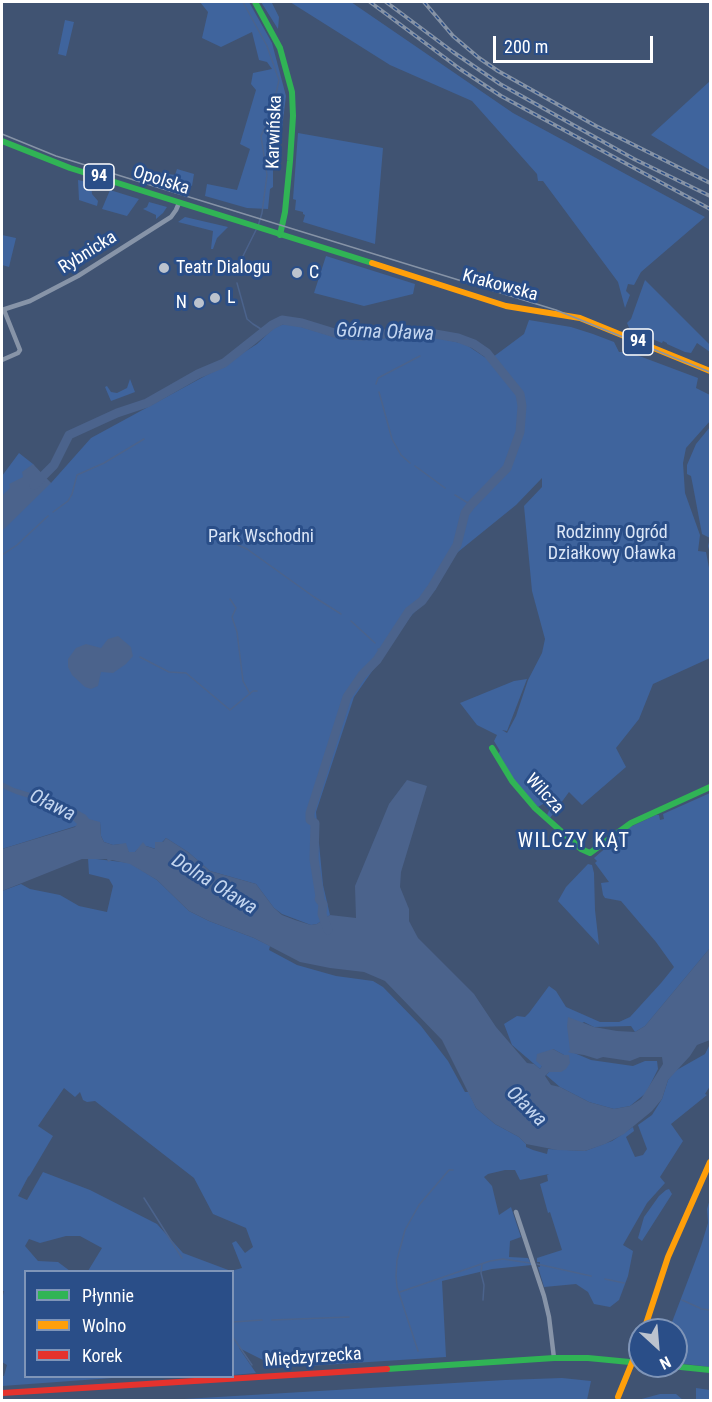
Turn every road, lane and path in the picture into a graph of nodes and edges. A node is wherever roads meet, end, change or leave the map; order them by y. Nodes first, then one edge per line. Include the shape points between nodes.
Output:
1 (255, 2) edge
2 (2, 141) edge
3 (179, 203) junction
4 (280, 235) junction
5 (3, 310) edge
6 (2, 360) edge
7 (711, 371) edge
8 (492, 748) dead end
9 (711, 787) edge
10 (711, 1162) edge
11 (516, 1212) dead end
12 (647, 1318) edge
13 (554, 1358) junction
14 (628, 1362) edge
15 (688, 1368) edge
16 (711, 1370) edge
17 (628, 1373) edge
18 (2, 1393) edge
19 (617, 1401) edge

1 - 4 street, Karwińska via 280,48 292,92 290,161
2 - 3 street, Opolska / 94 via 64,166
3 - 4 street, Opolska / 94
3 - 5 street, Rybnicka via 171,217 78,276
4 - 7 street, Krakowska / 94 via 506,306 580,318
5 - 6 street via 20,350
8 - 9 street, Wilcza via 535,808 590,853 642,816
10 - 12 street via 668,1257
11 - 13 street via 544,1296
13 - 14 street, Międzyrzecka
13 - 18 street, Międzyrzecka
15 - 16 street
17 - 19 street, bridge

